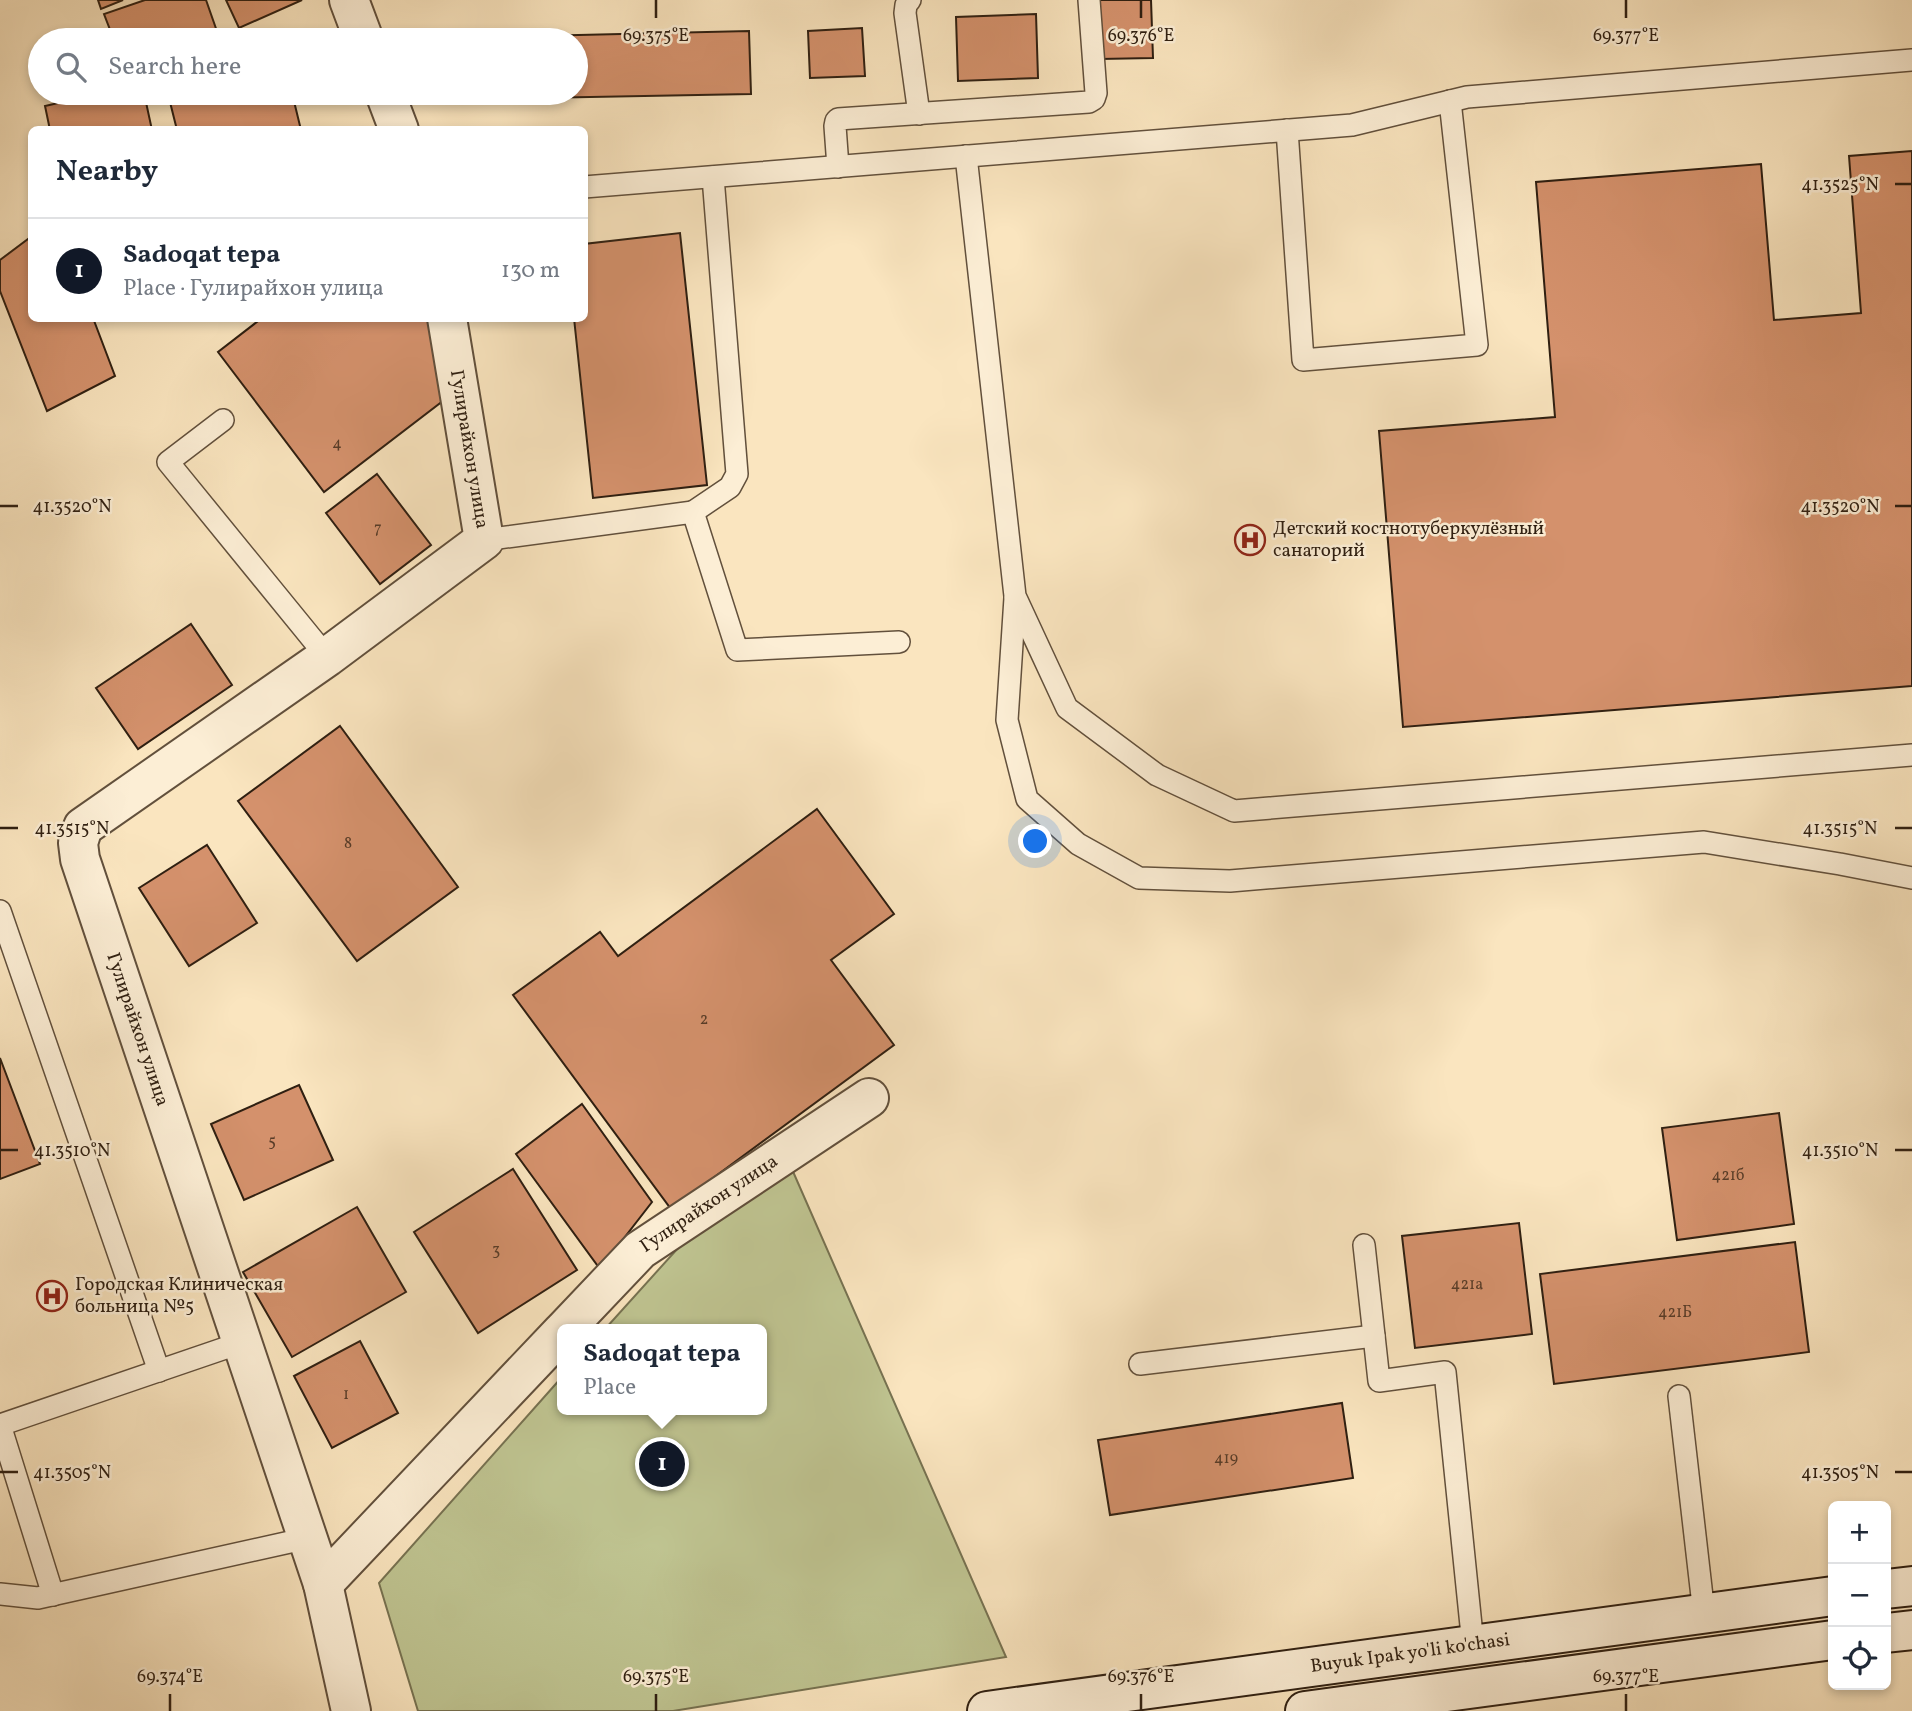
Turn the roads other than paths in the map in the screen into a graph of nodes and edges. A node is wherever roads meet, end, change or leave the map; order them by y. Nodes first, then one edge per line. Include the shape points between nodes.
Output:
1 (349, 0) edge
2 (910, 0) edge
3 (1089, 0) edge
4 (360, 28) edge
5 (1912, 60) edge
6 (1450, 101) junction
7 (390, 105) edge
8 (919, 114) junction
9 (397, 126) edge
10 (1287, 130) junction
11 (966, 156) junction
12 (838, 167) junction
13 (713, 177) junction
14 (588, 187) edge
15 (448, 322) edge
16 (223, 420) dead end
17 (693, 512) junction
18 (484, 540) junction
19 (1015, 596) junction
20 (899, 642) dead end
21 (327, 657) junction
22 (1912, 755) edge
23 (1912, 878) edge
24 (0, 911) edge
25 (869, 1098) dead end
26 (1364, 1245) dead end
27 (571, 1324) edge
28 (1374, 1336) junction
29 (557, 1338) edge
30 (243, 1342) junction
31 (1140, 1364) dead end
32 (159, 1371) junction
33 (1679, 1396) dead end
34 (0, 1425) edge
35 (308, 1538) junction
36 (323, 1584) junction
37 (1912, 1586) edge
38 (1891, 1588) edge
39 (0, 1594) edge
40 (53, 1595) junction
41 (1828, 1597) edge
42 (1704, 1614) junction
43 (1912, 1630) edge
44 (1891, 1632) edge
45 (1828, 1641) edge
46 (1473, 1645) junction
47 (351, 1711) edge
48 (987, 1711) edge
49 (1305, 1711) edge

1 - 4 street
2 - 8 lane via 905,13
3 - 8 lane via 1094,99
5 - 6 lane
6 - 10 lane via 1352,125
6 - 10 lane via 1477,345 1303,360
7 - 9 street
8 - 12 lane via 838,119
10 - 11 lane
11 - 12 lane
11 - 19 lane
12 - 13 lane
13 - 14 lane
13 - 17 lane via 737,474 730,487
15 - 18 street, Гулирайхон улица
16 - 21 lane via 168,461
17 - 18 lane
17 - 20 lane via 737,650
18 - 21 street, Гулирайхон улица
19 - 22 lane via 1067,708 1157,775 1234,811
19 - 23 lane via 1007,720 1027,799 1078,844 1139,878 1230,881 1704,842
21 - 30 street, Гулирайхон улица via 83,827 78,843
24 - 32 lane
25 - 27 street, Гулирайхон улица via 640,1250
26 - 28 lane
28 - 31 lane
28 - 46 lane via 1379,1381 1445,1371
29 - 36 street, Гулирайхон улица
30 - 32 lane
30 - 35 street, Гулирайхон улица
32 - 34 lane
33 - 42 lane
34 - 40 lane
35 - 36 street, Гулирайхон улица
35 - 40 lane
36 - 47 street
37 - 38 street
39 - 40 lane
41 - 42 street, Buyuk Ipak yo'li ko'chasi
42 - 46 street, Buyuk Ipak yo'li ko'chasi
43 - 44 street
45 - 49 street
46 - 48 street, Buyuk Ipak yo'li ko'chasi

